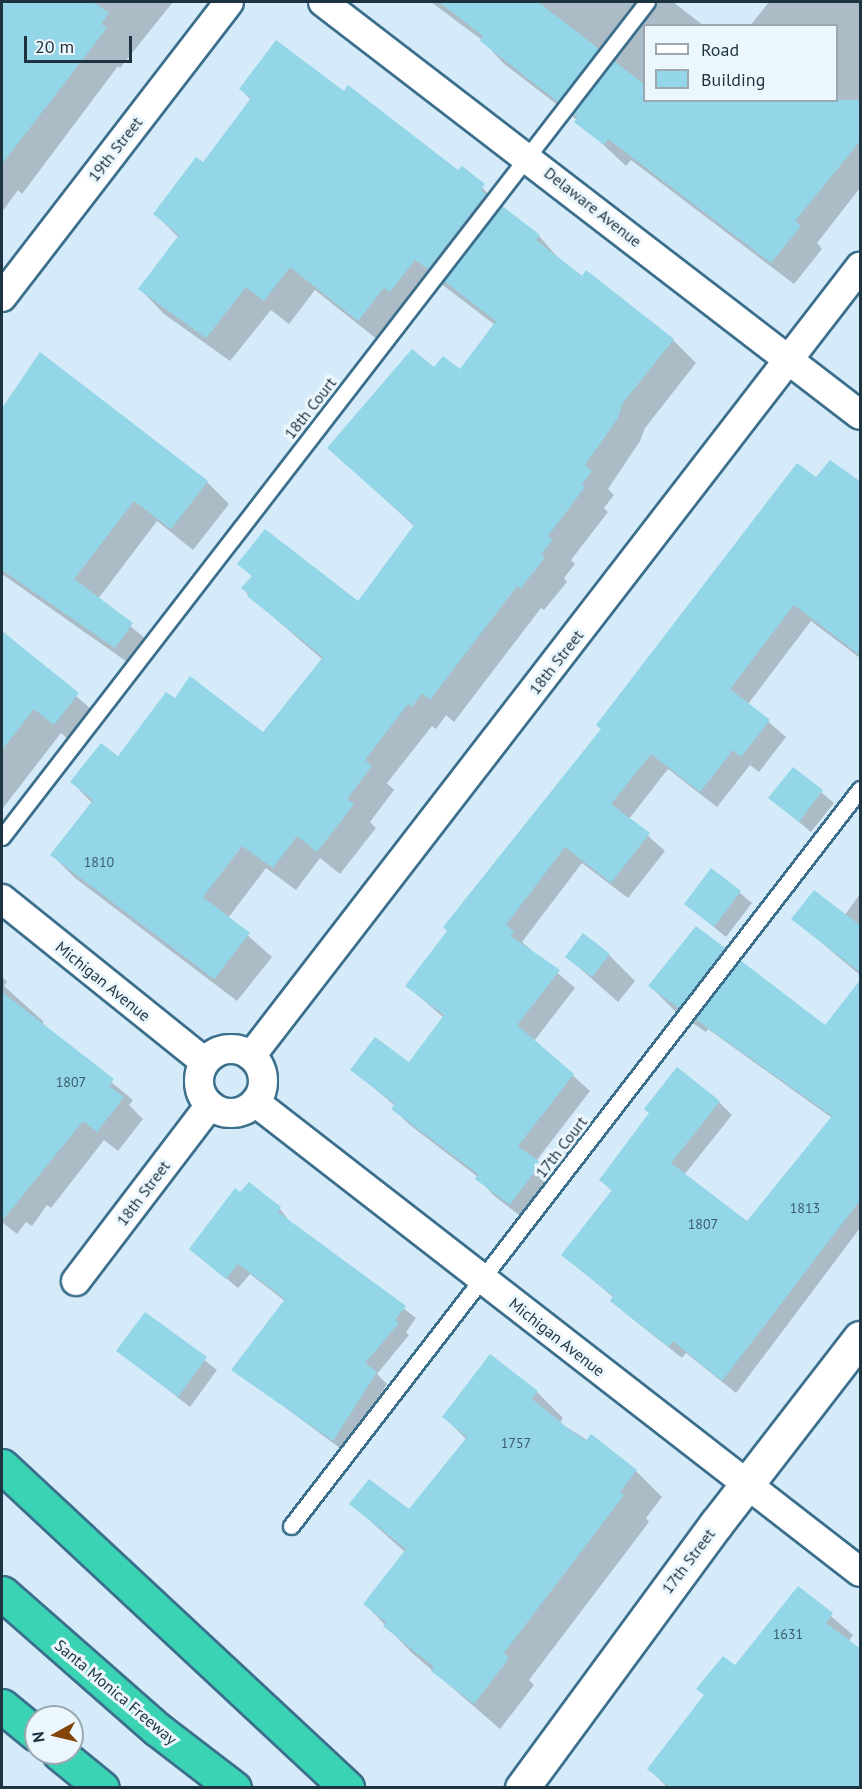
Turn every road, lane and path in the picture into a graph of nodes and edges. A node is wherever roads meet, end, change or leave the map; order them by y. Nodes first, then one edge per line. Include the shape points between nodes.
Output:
1 (229, 2) edge
2 (323, 2) edge
3 (647, 2) edge
4 (527, 156) junction
5 (861, 267) edge
6 (2, 297) edge
7 (789, 361) junction
8 (861, 416) edge
9 (861, 789) edge
10 (2, 837) edge
11 (2, 900) edge
12 (251, 1056) junction
13 (205, 1062) junction
14 (255, 1102) junction
15 (210, 1105) junction
16 (482, 1279) junction
17 (76, 1281) dead end
18 (861, 1338) edge
19 (2, 1466) edge
20 (747, 1484) junction
21 (291, 1526) dead end
22 (861, 1572) edge
23 (2, 1593) edge
24 (2, 1706) edge
25 (24, 1724) edge
26 (74, 1765) edge
27 (102, 1788) edge
28 (234, 1788) edge
29 (346, 1788) edge
30 (522, 1788) edge

1 - 6 street, 19th Street
2 - 4 street, Delaware Avenue
3 - 4 lane, 18th Court
4 - 7 street, Delaware Avenue
4 - 10 lane, 18th Court
5 - 7 street, 18th Street
7 - 8 street, Delaware Avenue
7 - 12 street, 18th Street
9 - 16 lane, 17th Court
11 - 13 street, Michigan Avenue
12 - 13 street via 242,1051 222,1050
12 - 14 street via 258,1064 263,1084
13 - 15 street via 199,1082
14 - 15 street via 236,1113 225,1113
14 - 16 street, Michigan Avenue
15 - 17 street, 18th Street
16 - 20 street, Michigan Avenue
16 - 21 lane, 17th Court
18 - 20 street, 17th Street
19 - 29 highway
20 - 22 street, Michigan Avenue
20 - 30 street, 17th Street
23 - 28 highway, Santa Monica Freeway via 157,1728
24 - 25 highway
26 - 27 highway

